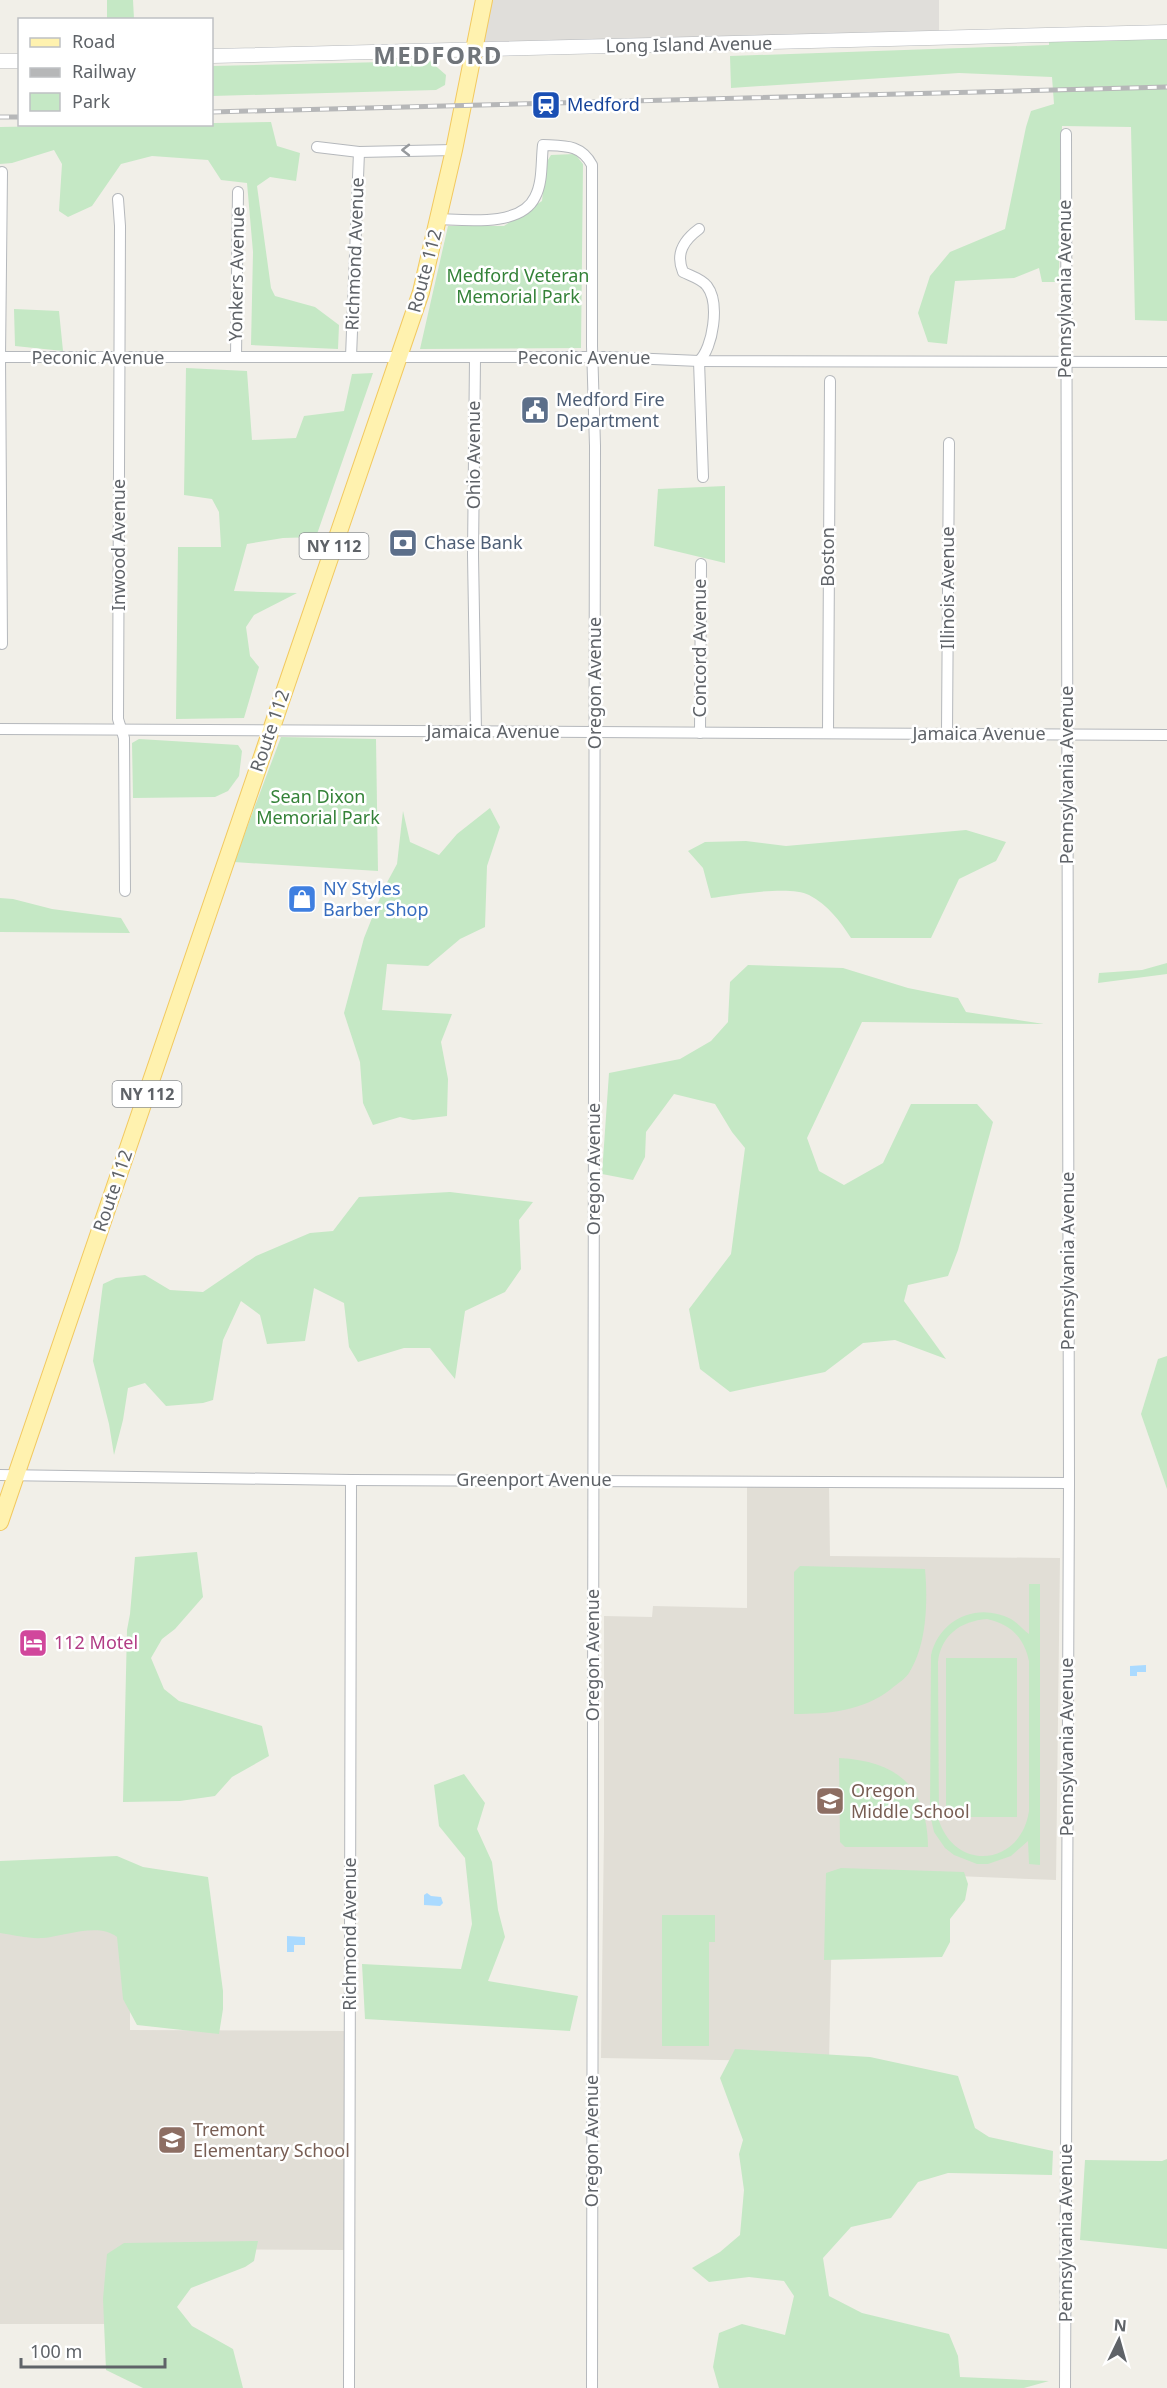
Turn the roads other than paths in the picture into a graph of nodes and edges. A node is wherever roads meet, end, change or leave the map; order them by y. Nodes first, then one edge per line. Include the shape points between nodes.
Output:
1 (484, 0) edge
2 (1167, 32) edge
3 (475, 50) junction
4 (213, 56) edge
5 (0, 61) edge
6 (18, 61) edge
7 (1066, 134) dead end
8 (317, 147) dead end
9 (454, 150) junction
10 (359, 152) junction
11 (2, 172) dead end
12 (238, 192) dead end
13 (118, 199) dead end
14 (439, 219) junction
15 (699, 228) dead end
16 (0, 357) edge
17 (236, 357) junction
18 (351, 357) junction
19 (398, 357) junction
20 (475, 357) junction
21 (120, 358) junction
22 (593, 358) junction
23 (699, 361) junction
24 (1065, 362) junction
25 (1167, 362) edge
26 (830, 381) dead end
27 (949, 443) dead end
28 (703, 477) dead end
29 (700, 564) dead end
30 (2, 644) dead end
31 (0, 729) edge
32 (122, 729) junction
33 (270, 731) junction
34 (476, 732) junction
35 (595, 733) junction
36 (700, 733) junction
37 (828, 734) junction
38 (947, 734) junction
39 (1067, 734) junction
40 (1167, 735) edge
41 (125, 891) dead end
42 (8, 1475) edge
43 (351, 1480) junction
44 (593, 1480) junction
45 (1069, 1483) junction
46 (0, 1522) edge
47 (349, 2388) edge
48 (592, 2388) edge
49 (1065, 2388) edge

1 - 3 main road, Route 112 / NY 112
2 - 3 street, Long Island Avenue
3 - 4 street, Long Island Avenue
3 - 9 main road, Route 112 / NY 112
5 - 6 street
7 - 24 street, Pennsylvania Avenue
8 - 10 street
9 -> 10 street
9 - 14 main road, Route 112 / NY 112
10 - 18 street, Richmond Avenue
11 - 16 street
12 - 17 street, Yonkers Avenue
13 - 21 street, Inwood Avenue
14 - 19 main road, Route 112 / NY 112 via 426,275
14 - 22 street, Oregon Avenue via 497,219 519,213 535,199 543,145 576,148 586,154 592,165
15 - 23 street via 686,238 680,265 683,272 708,287 713,301 714,320 707,354
16 - 21 street, Peconic Avenue
16 - 30 street
17 - 18 street, Peconic Avenue
17 - 21 street, Peconic Avenue
18 - 19 street, Peconic Avenue
19 - 20 street, Peconic Avenue
19 - 33 main road, Route 112 / NY 112
20 - 22 street, Peconic Avenue
20 - 34 street, Ohio Avenue
21 - 32 street, Inwood Avenue via 118,719
22 - 23 street, Peconic Avenue
22 - 35 street, Oregon Avenue
23 - 24 street, Peconic Avenue
23 - 28 street
24 - 25 street, Peconic Avenue
24 - 39 street, Pennsylvania Avenue
26 - 37 street, Boston
27 - 38 street, Illinois Avenue
29 - 36 street, Concord Avenue
31 - 32 street, Jamaica Avenue
32 - 33 street, Jamaica Avenue
32 - 41 street, Inwood Avenue
33 - 34 street, Jamaica Avenue
33 - 42 main road, Route 112 / NY 112
34 - 35 street, Jamaica Avenue
35 - 36 street, Jamaica Avenue
35 - 44 street, Oregon Avenue
36 - 37 street, Jamaica Avenue
37 - 38 street, Jamaica Avenue
38 - 39 street, Jamaica Avenue
39 - 40 street, Jamaica Avenue
39 - 45 street, Pennsylvania Avenue
42 - 43 street, Greenport Avenue
42 - 46 main road, Route 112 / NY 112
43 - 44 street, Greenport Avenue
43 - 47 street, Richmond Avenue
44 - 45 street, Greenport Avenue
44 - 48 street, Oregon Avenue
45 - 49 street, Pennsylvania Avenue

